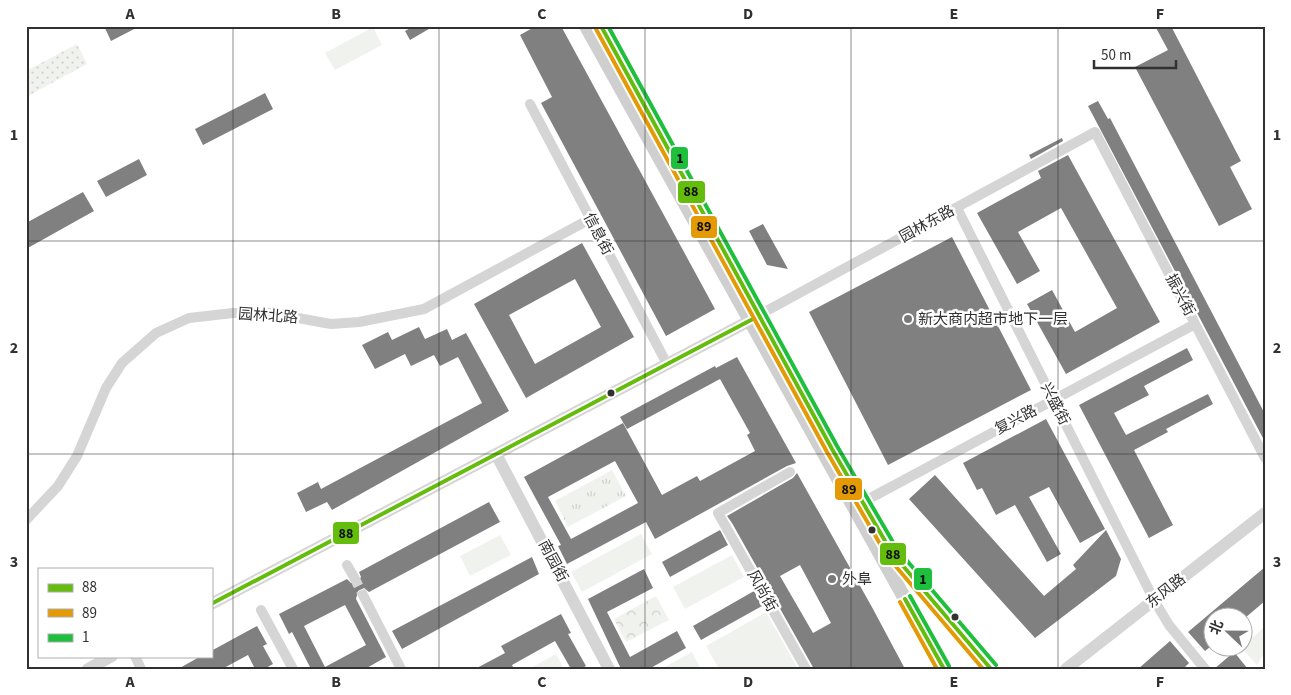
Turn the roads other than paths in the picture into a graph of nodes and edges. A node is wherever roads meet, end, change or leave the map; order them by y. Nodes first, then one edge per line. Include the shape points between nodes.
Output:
1 (586, 26) edge
2 (601, 26) edge
3 (530, 104) dead end
4 (1095, 132) joint
5 (957, 208) junction
6 (590, 219) junction
7 (755, 318) junction
8 (1195, 324) junction
9 (667, 364) junction
10 (1053, 400) junction
11 (496, 454) junction
12 (1265, 458) edge
13 (790, 472) dead end
14 (863, 502) junction
15 (1265, 512) edge
16 (26, 520) edge
17 (892, 553) joint
18 (347, 565) dead end
19 (354, 577) tunnel mouth
20 (363, 595) tunnel mouth
21 (1154, 600) junction
22 (212, 603) edge
23 (261, 610) dead end
24 (108, 658) edge
25 (88, 669) edge
26 (293, 669) edge
27 (401, 669) edge
28 (610, 669) edge
29 (806, 669) edge
30 (944, 669) edge
31 (991, 669) edge
32 (1066, 669) edge
33 (1205, 669) edge

1 - 7 main road
2 - 7 main road
3 - 6 street, 信息街
4 - 5 street, 园林东路
4 - 8 street, 振兴街
5 - 7 street, 园林东路
5 - 10 street, 兴盛街
6 - 9 street, 信息街
6 - 16 street, 园林北路 via 424,310 331,324 270,313 232,313 189,318 156,333 126,357 106,388 77,456 58,486
7 - 9 street
7 - 14 main road
7 - 30 main road
8 - 10 street, 复兴路
8 - 12 street, 振兴街
9 - 11 street
10 - 14 street, 复兴路
10 - 21 street, 兴盛街
11 - 22 street
11 - 28 street, 南园街
13 - 29 street, 风尚街 via 718,513
14 - 17 main road
15 - 21 street, 东风路
17 - 31 street
18 - 19 street
20 - 27 street
21 - 32 street, 东风路
21 - 33 street, 兴盛街 via 1169,625
23 - 26 street
24 - 25 street

